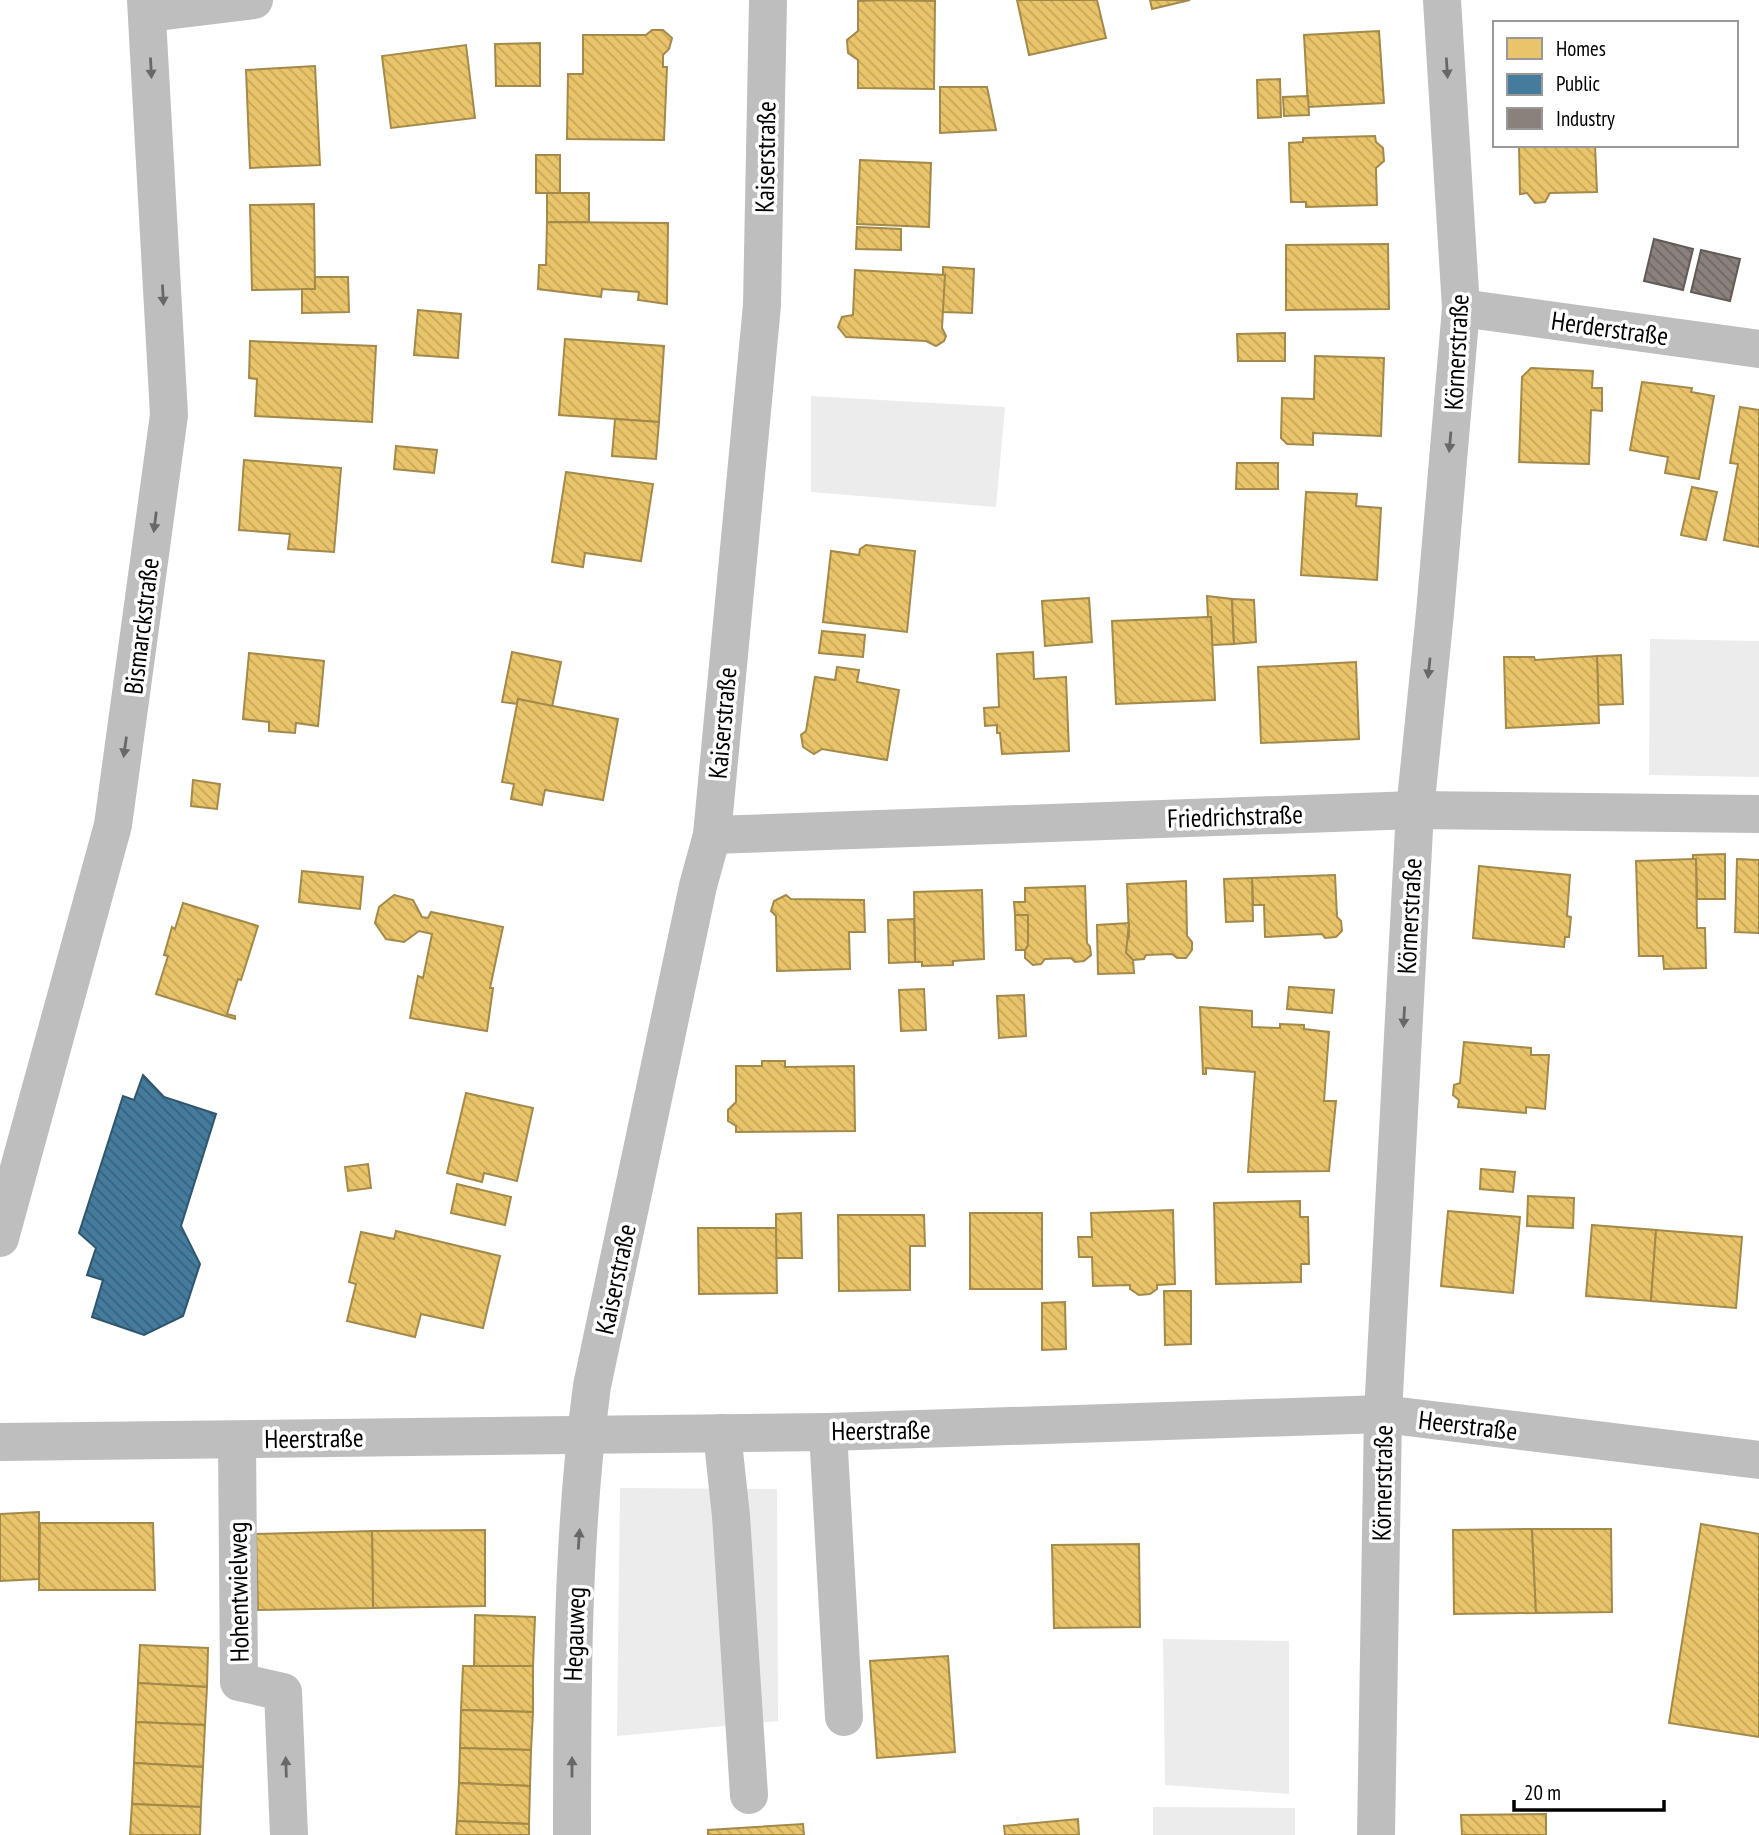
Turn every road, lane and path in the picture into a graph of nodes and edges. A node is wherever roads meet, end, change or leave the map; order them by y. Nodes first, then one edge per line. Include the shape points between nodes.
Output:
1 (254, 0) edge
2 (768, 0) edge
3 (1442, 0) edge
4 (148, 6) edge
5 (1461, 308) junction
6 (1759, 349) edge
7 (1415, 810) junction
8 (1759, 814) edge
9 (712, 835) junction
10 (0, 1238) edge
11 (1383, 1414) junction
12 (828, 1432) junction
13 (586, 1433) junction
14 (722, 1433) junction
15 (237, 1440) junction
16 (0, 1442) edge
17 (1759, 1460) edge
18 (844, 1717) dead end
19 (749, 1795) dead end
20 (289, 1835) edge
21 (572, 1835) edge
22 (1376, 1835) edge

1 - 4 street
2 - 9 street, Kaiserstraße via 762,306
3 -> 5 street, Körnerstraße
4 -> 10 street, Bismarckstraße via 167,428 113,825
5 - 6 street, Herderstraße
5 -> 7 street, Körnerstraße
7 - 8 street, Friedrichstraße
7 - 9 street, Friedrichstraße
7 -> 11 street, Körnerstraße
9 - 13 street, Kaiserstraße via 594,1373
11 - 12 street, Heerstraße
11 - 17 street, Heerstraße
11 - 22 street, Körnerstraße
12 - 14 street, Heerstraße
12 - 18 street
13 - 14 street, Heerstraße
13 - 15 street, Heerstraße
21 -> 13 street, Hegauweg via 572,1646
14 - 19 street via 732,1516
15 - 16 street, Heerstraße
20 -> 15 street, Hohentwielweg via 284,1692 239,1682

